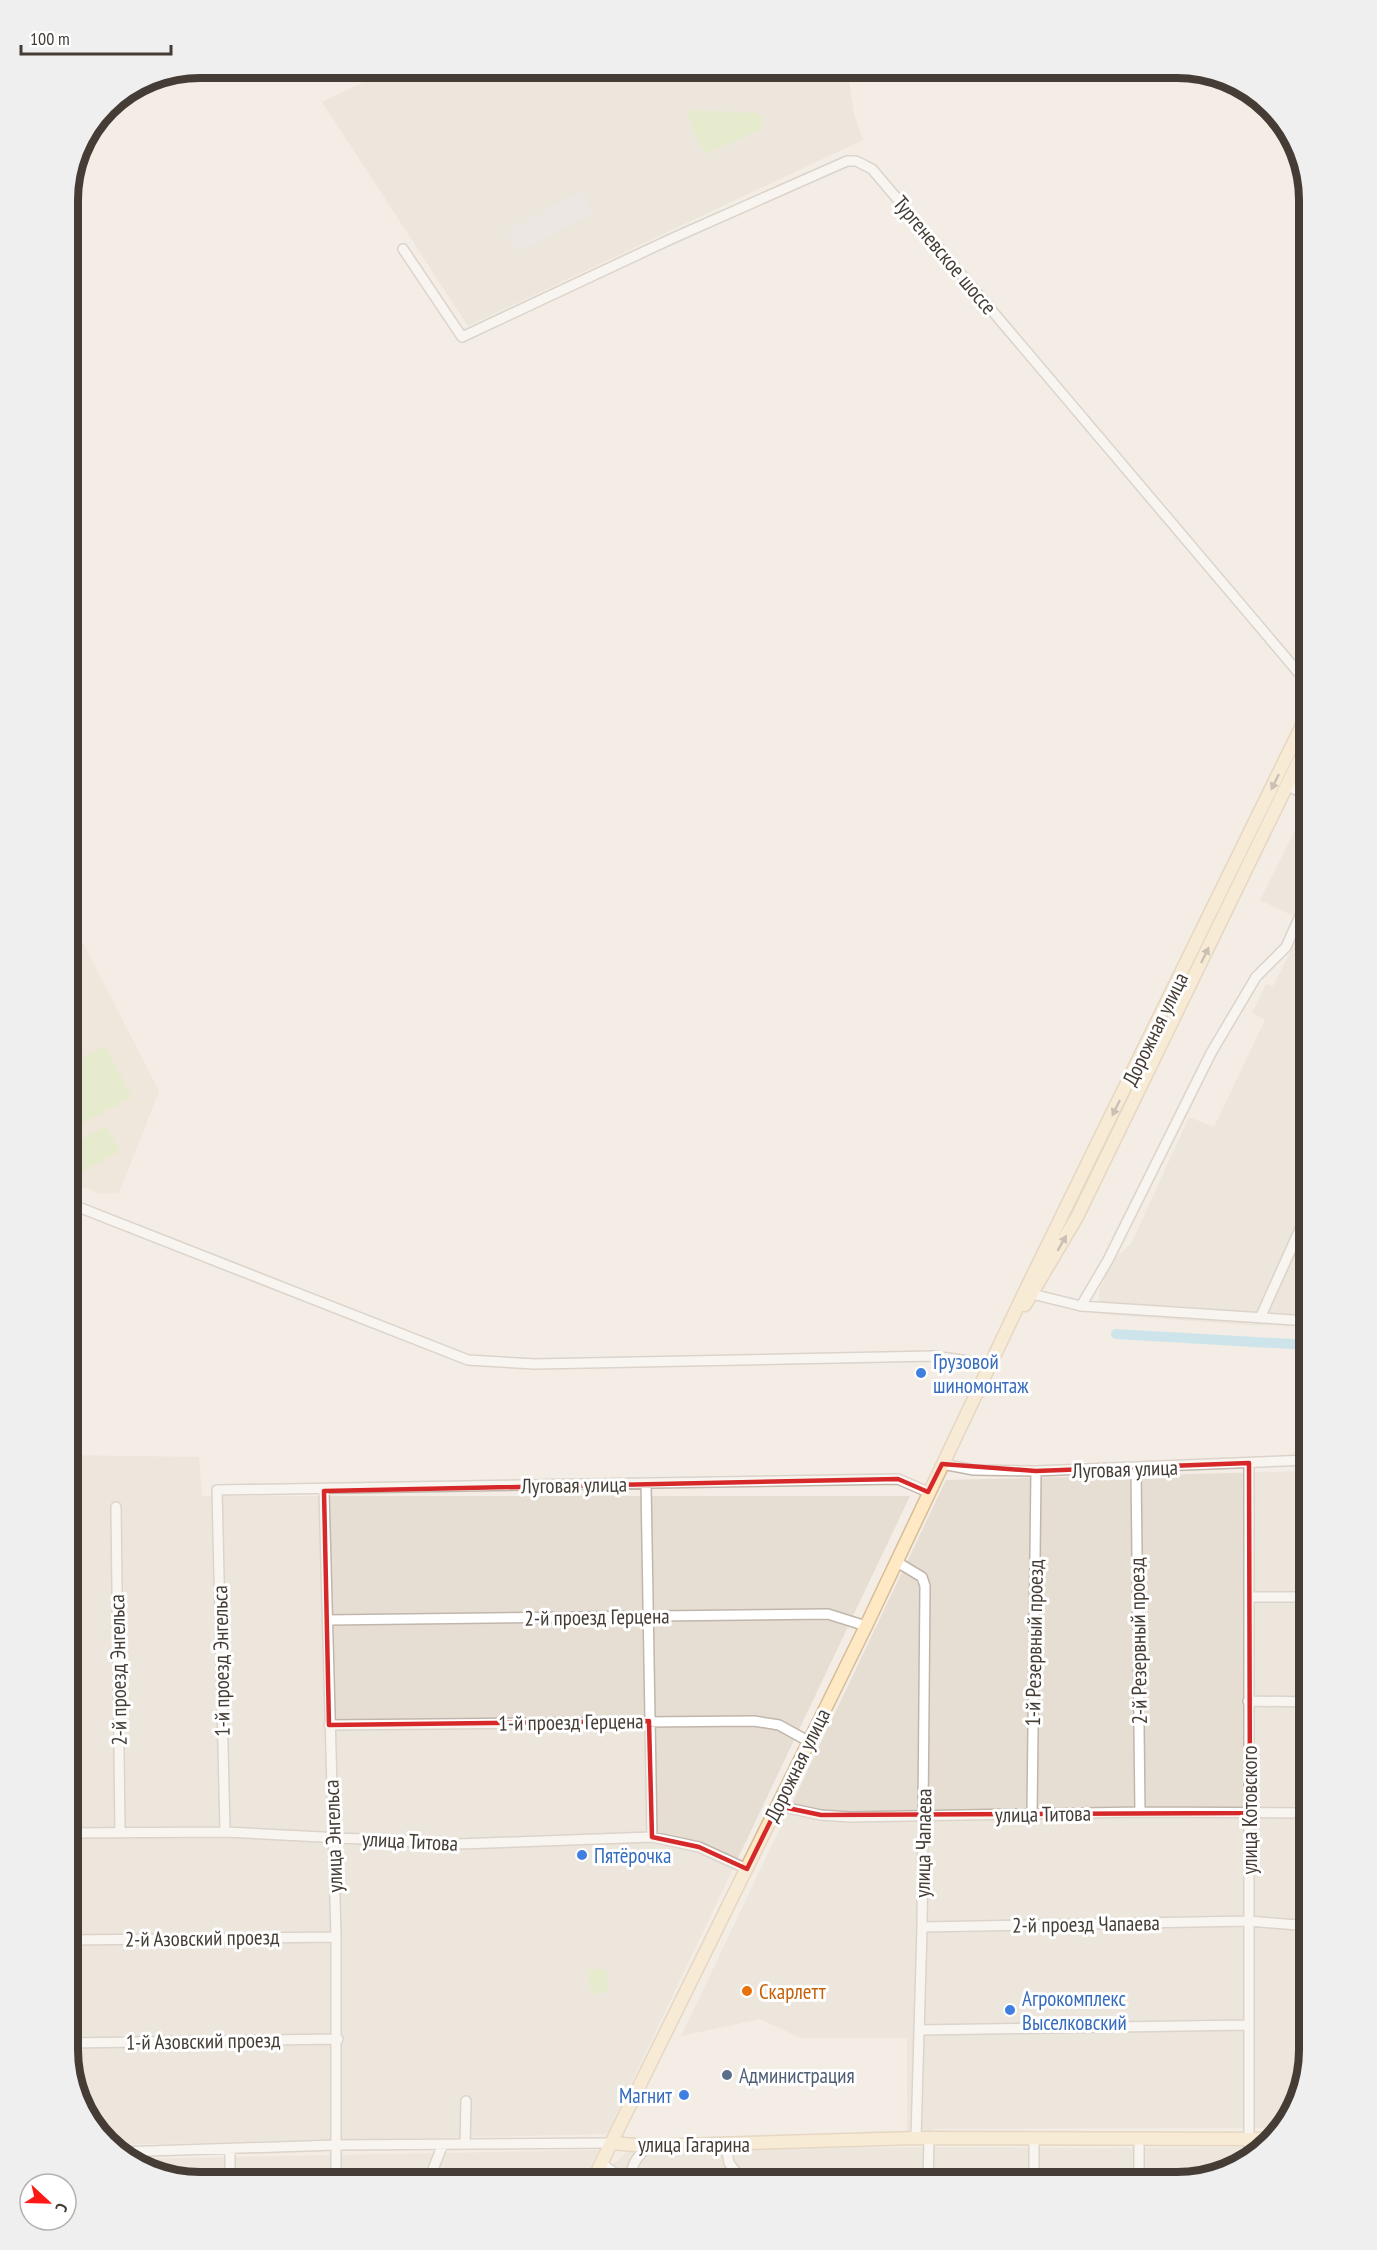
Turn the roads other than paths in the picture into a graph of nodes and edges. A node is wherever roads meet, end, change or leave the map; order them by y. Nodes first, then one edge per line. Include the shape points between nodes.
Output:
1 (403, 249) dead end
2 (1299, 671) edge
3 (1299, 733) edge
4 (1299, 763) edge
5 (1288, 786) junction
6 (1299, 790) edge
7 (1299, 919) edge
8 (78, 1207) edge
9 (1299, 1233) edge
10 (1032, 1294) junction
11 (1081, 1306) junction
12 (1260, 1318) junction
13 (1299, 1320) edge
14 (999, 1347) junction
15 (990, 1364) junction
16 (1299, 1461) edge
17 (1249, 1463) junction
18 (942, 1464) junction
19 (1136, 1469) junction
20 (1036, 1471) junction
21 (646, 1483) junction
22 (217, 1490) joint
23 (324, 1491) junction
24 (928, 1492) junction
25 (116, 1507) dead end
26 (897, 1563) junction
27 (1249, 1597) junction
28 (1299, 1597) edge
29 (648, 1616) junction
30 (327, 1620) junction
31 (866, 1626) junction
32 (1248, 1701) junction
33 (1299, 1702) edge
34 (649, 1721) junction
35 (329, 1725) junction
36 (808, 1741) junction
37 (778, 1806) junction
38 (1140, 1812) junction
39 (1250, 1813) junction
40 (1299, 1813) edge
41 (1032, 1814) junction
42 (924, 1816) junction
43 (120, 1832) junction
44 (225, 1832) junction
45 (78, 1833) edge
46 (334, 1836) junction
47 (652, 1837) junction
48 (747, 1869) junction
49 (1249, 1921) junction
50 (1299, 1925) edge
51 (922, 1927) junction
52 (336, 1936) junction
53 (78, 1940) edge
54 (1248, 2025) junction
55 (920, 2030) junction
56 (338, 2039) junction
57 (78, 2043) edge
58 (466, 2101) dead end
59 (916, 2138) junction
60 (929, 2139) junction
61 (1034, 2139) junction
62 (1139, 2139) junction
63 (1249, 2139) junction
64 (1260, 2139) edge
65 (611, 2142) junction
66 (443, 2144) junction
67 (465, 2144) junction
68 (336, 2145) junction
69 (726, 2145) junction
70 (648, 2146) junction
71 (1249, 2148) edge
72 (230, 2150) junction
73 (135, 2153) edge
74 (601, 2163) junction
75 (230, 2172) edge
76 (336, 2172) edge
77 (432, 2172) edge
78 (597, 2172) edge
79 (613, 2172) edge
80 (632, 2172) edge
81 (736, 2172) edge
82 (928, 2172) edge
83 (1034, 2172) edge
84 (1139, 2172) edge

1 - 2 street, Тургеневское шоссе via 462,337 847,161 864,164
3 -> 14 main road, Дорожная улица
4 - 5 main road, Дорожная улица
5 - 6 street
10 -> 5 main road, Дорожная улица via 1077,1217
7 - 11 street via 1286,947 1256,977 1211,1053
8 - 15 street via 468,1360 535,1364 933,1356
9 - 12 street
10 - 11 street
10 - 14 main road, Дорожная улица
11 - 12 street
12 - 13 street
14 - 15 main road, Дорожная улица
15 - 18 main road, Дорожная улица
16 - 17 street, Луговая улица
17 - 19 street, Луговая улица
17 - 27 street, улица Котовского
18 - 20 street, Луговая улица via 974,1470
18 - 24 main road, Дорожная улица
19 - 20 street, Луговая улица
19 - 38 street, 2-й Резервный проезд
20 - 41 street, 1-й Резервный проезд
21 - 23 street, Луговая улица
21 - 24 street, Луговая улица via 898,1479
21 - 29 street
22 - 23 street, Луговая улица
22 - 44 street, 1-й проезд Энгельса
23 - 30 street, улица Энгельса
24 - 26 main road, Дорожная улица
25 - 43 street, 2-й проезд Энгельса
26 - 31 main road, Дорожная улица
26 - 42 street, улица Чапаева via 922,1577 925,1586
27 - 28 street
27 - 32 street, улица Котовского
29 - 30 street, 2-й проезд Герцена
29 - 31 street, 2-й проезд Герцена via 828,1614
29 - 34 street
30 - 35 street, улица Энгельса
31 - 36 main road, Дорожная улица
32 - 33 street
32 - 39 street, улица Котовского
34 - 35 street, 1-й проезд Герцена
34 - 36 street, 1-й проезд Герцена via 754,1721 779,1725
34 - 47 street
35 - 46 street, улица Энгельса
36 - 37 main road, Дорожная улица
37 - 42 street, улица Титова via 821,1815
37 - 48 main road, Дорожная улица
38 - 39 street, улица Титова
38 - 41 street, улица Титова
39 - 40 street, улица Титова
39 - 49 street, улица Котовского
41 - 42 street, улица Титова
42 - 51 street, улица Чапаева
43 - 44 street, улица Титова
43 - 45 street, улица Титова
44 - 46 street, улица Титова
46 - 47 street, улица Титова via 458,1844
46 - 52 street, улица Энгельса
47 - 48 street, улица Титова via 699,1847
48 - 65 main road, Дорожная улица
49 - 50 street, 2-й проезд Чапаева
49 - 51 street, 2-й проезд Чапаева
49 - 54 street, улица Котовского
51 - 55 street, улица Чапаева
52 - 53 street, 2-й Азовский проезд
52 - 56 street, улица Энгельса
54 - 55 street
54 - 63 street, улица Котовского
55 - 59 street, улица Чапаева
56 - 57 street, 1-й Азовский проезд
56 - 68 street, улица Энгельса
58 - 67 street
59 - 60 main road, улица Гагарина
59 - 69 main road, улица Гагарина
60 - 61 main road, улица Гагарина
60 - 82 street
61 - 62 main road, улица Гагарина
61 - 83 street
62 - 63 main road, улица Гагарина
62 - 84 street
63 - 64 main road, улица Гагарина
63 - 71 street, улица Котовского
65 - 67 street, улица Гагарина
65 - 70 main road, улица Гагарина
65 - 74 main road, Дорожная улица
66 - 67 street, улица Гагарина
66 - 68 street, улица Гагарина
66 - 77 street
68 - 72 street, улица Гагарина
68 - 76 street, улица Энгельса
69 - 70 main road, улица Гагарина
69 - 81 street via 729,2163
70 - 80 street via 635,2160
72 - 73 street, улица Гагарина
72 - 75 street
74 - 78 main road, Дорожная улица
74 - 79 street

